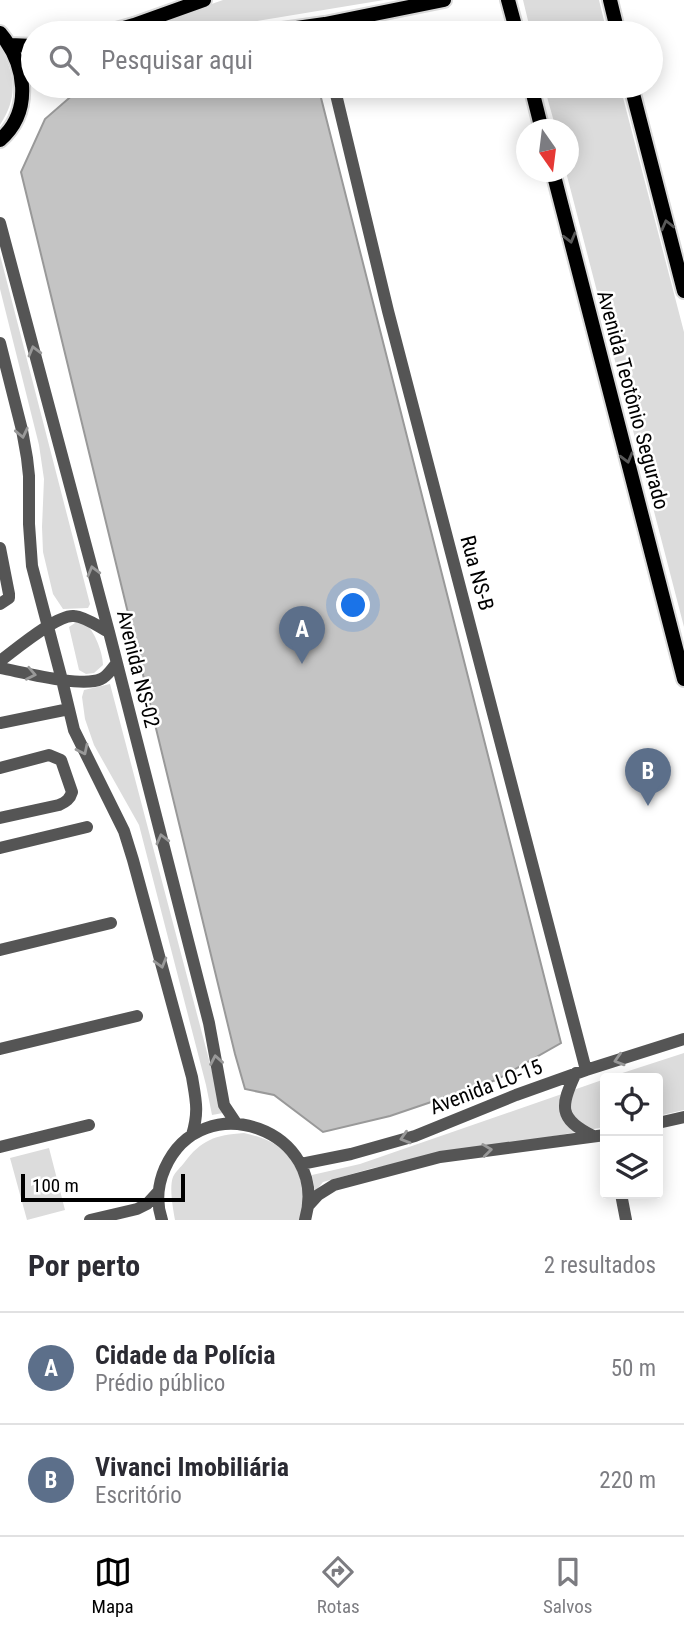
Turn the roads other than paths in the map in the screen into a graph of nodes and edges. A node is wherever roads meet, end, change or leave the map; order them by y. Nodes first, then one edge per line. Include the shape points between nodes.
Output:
1 (204, 0) edge
2 (444, 0) edge
3 (508, 0) edge
4 (610, 0) edge
5 (145, 21) edge
6 (359, 21) edge
7 (514, 21) edge
8 (615, 21) edge
9 (5, 39) edge
10 (21, 70) edge
11 (24, 98) edge
12 (337, 98) edge
13 (533, 98) edge
14 (634, 98) edge
15 (539, 119) edge
16 (0, 140) edge
17 (556, 182) edge
18 (0, 223) edge
19 (684, 291) edge
20 (0, 343) edge
21 (0, 550) edge
22 (0, 604) edge
23 (48, 625) junction
24 (109, 632) junction
25 (0, 661) edge
26 (117, 663) junction
27 (0, 668) edge
28 (684, 679) edge
29 (62, 680) junction
30 (69, 709) junction
31 (0, 723) edge
32 (0, 768) edge
33 (0, 818) edge
34 (87, 827) dead end
35 (0, 848) edge
36 (111, 923) dead end
37 (0, 950) edge
38 (137, 1016) dead end
39 (682, 1041) edge
40 (0, 1049) edge
41 (581, 1072) junction
42 (684, 1118) edge
43 (663, 1122) edge
44 (236, 1123) junction
45 (89, 1125) dead end
46 (192, 1135) junction
47 (599, 1136) edge
48 (0, 1147) edge
49 (301, 1164) junction
50 (158, 1192) junction
51 (622, 1199) edge
52 (308, 1206) junction
53 (90, 1220) edge
54 (162, 1220) edge
55 (305, 1220) edge
56 (626, 1220) edge

1 - 5 main road
2 - 6 main road
3 - 7 main road
4 - 8 main road
9 - 10 main road
11 - 16 main road
12 - 41 street, Rua NS-B
13 - 15 main road
19 -> 14 main road
17 -> 28 main road, Avenida Teotônio Segurado
24 -> 18 street, Avenida NS-02
20 -> 23 street via 24,439 33,566
21 - 22 street via 9,594
23 - 24 street via 73,615
23 - 25 street
23 - 29 street
24 - 26 street, Avenida NS-02
26 - 29 street via 97,681
44 -> 26 street, Avenida NS-02 via 224,1105 209,1023
27 -> 29 street
29 - 30 street
30 - 31 street
30 -> 46 street via 74,730 124,831 133,860 191,1077 197,1107
32 - 33 street via 55,757 61,760 72,792 59,805
34 - 35 street
36 - 37 street
38 - 40 street
39 -> 41 street, Avenida LO-15
41 - 47 street via 565,1096 567,1118 575,1128
41 -> 49 street, Avenida LO-15 via 415,1136
42 - 43 street
44 - 46 street
44 - 49 street via 272,1134
45 - 48 street
46 - 50 street via 169,1160
52 -> 47 street via 334,1185 440,1157
49 - 52 street
50 - 53 street via 138,1209
50 - 54 street
51 - 56 street
52 - 55 street

